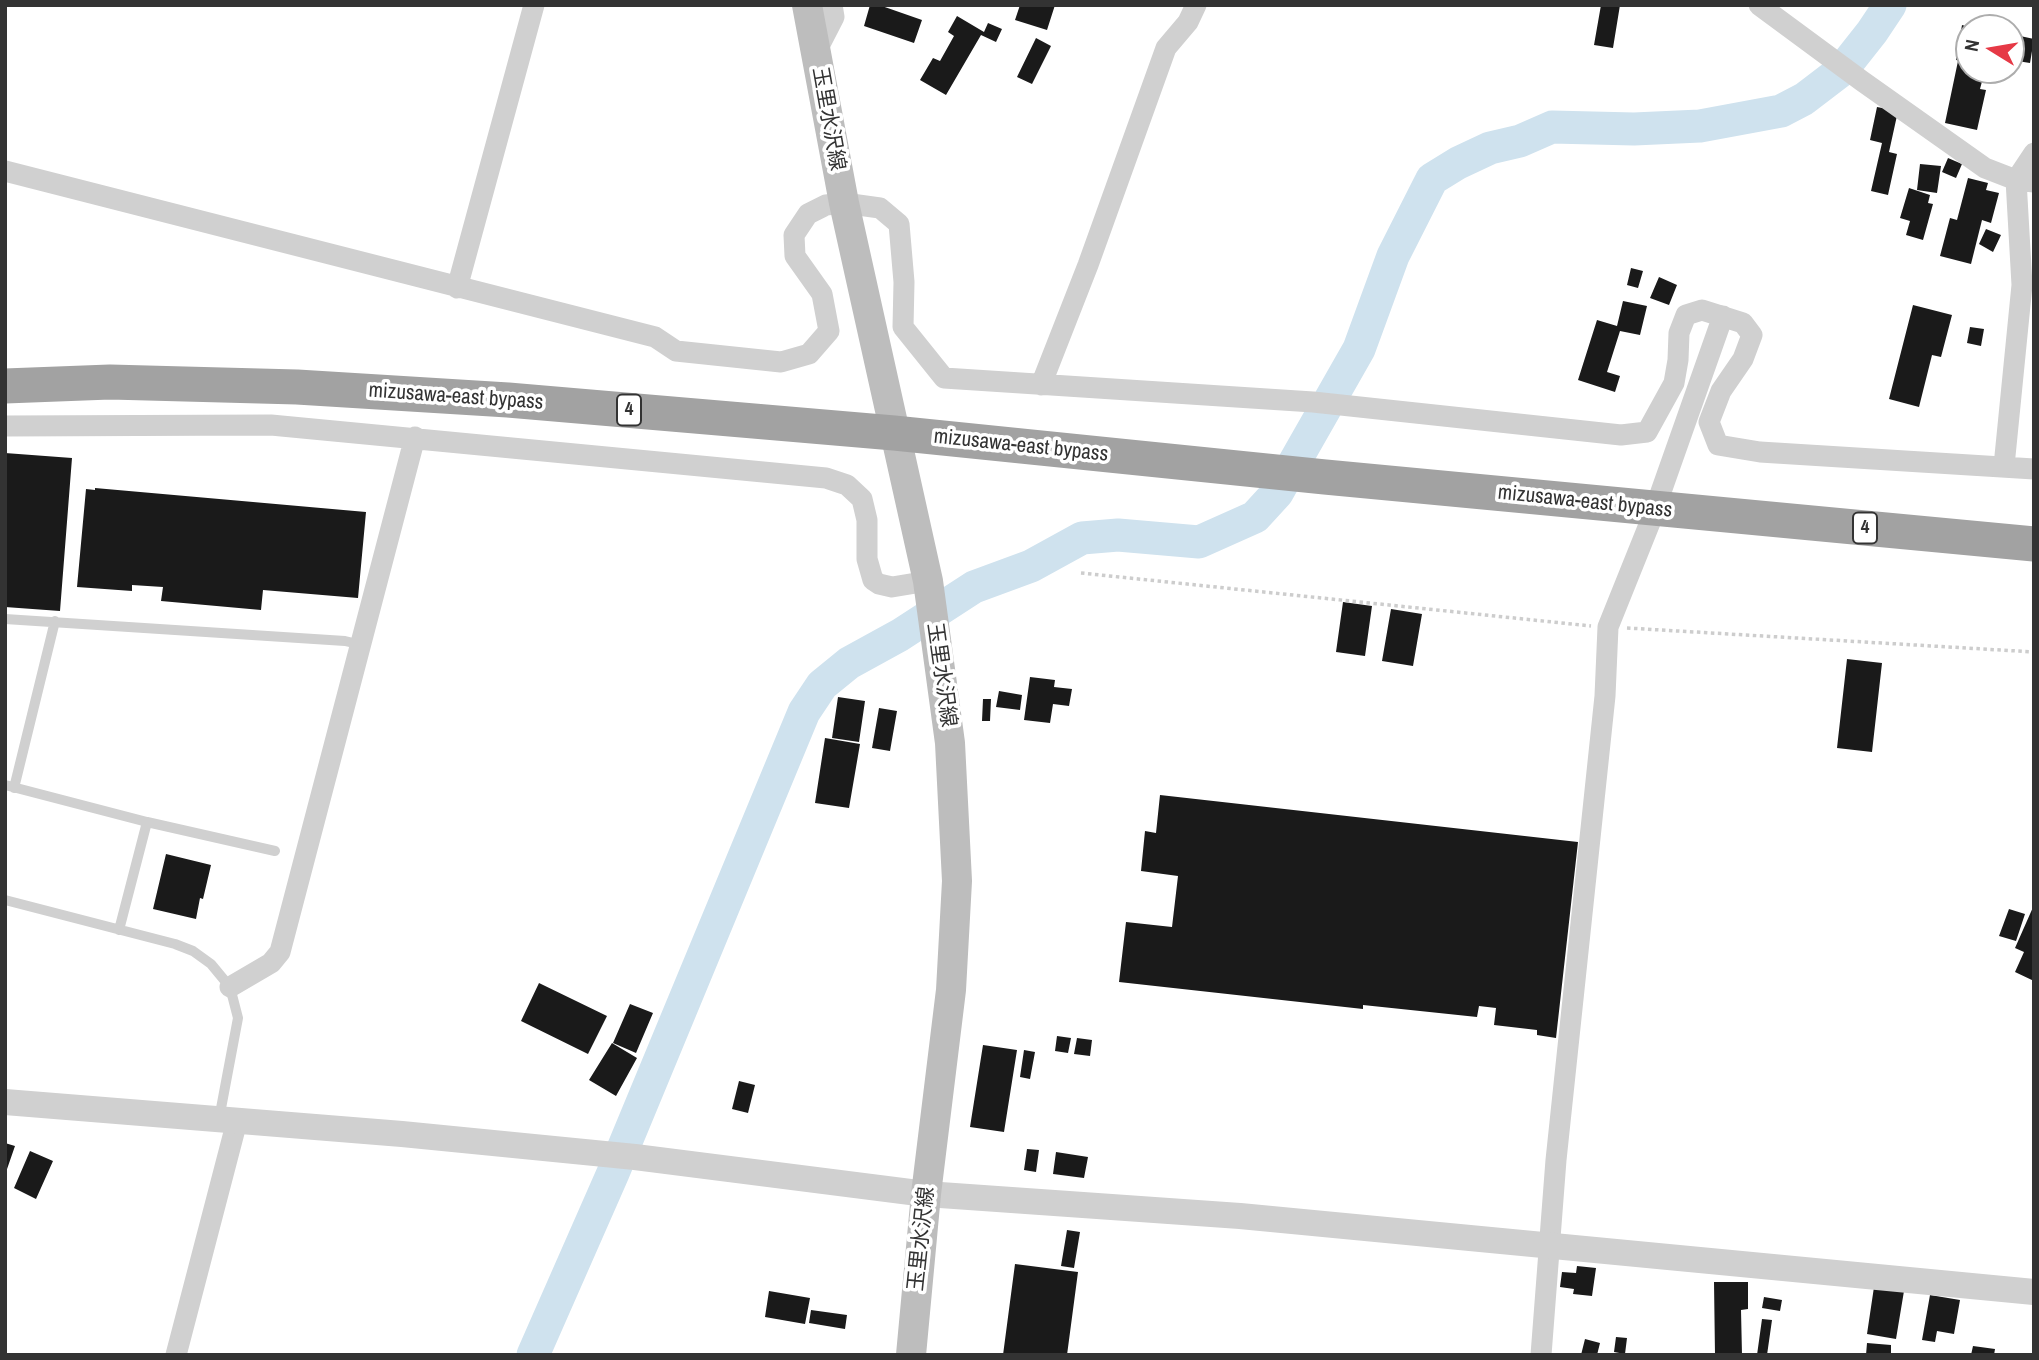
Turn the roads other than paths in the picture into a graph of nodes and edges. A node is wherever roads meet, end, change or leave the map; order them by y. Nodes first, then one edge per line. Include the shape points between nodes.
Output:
1 (534, 5) edge
2 (807, 5) edge
3 (832, 5) edge
4 (1196, 5) edge
5 (1759, 5) edge
6 (816, 52) junction
7 (2034, 153) edge
8 (5, 172) edge
9 (2025, 181) edge
10 (844, 202) junction
11 (457, 288) junction
12 (1723, 316) junction
13 (1041, 385) junction
14 (5, 386) edge
15 (5, 426) edge
16 (894, 433) junction
17 (415, 437) junction
18 (2004, 466) junction
19 (2034, 469) edge
20 (2034, 544) edge
21 (928, 581) junction
22 (5, 619) edge
23 (55, 621) junction
24 (362, 645) junction
25 (10, 787) edge
26 (147, 822) junction
27 (275, 851) dead end
28 (5, 900) edge
29 (119, 930) junction
30 (230, 987) junction
31 (5, 1102) edge
32 (228, 1120) junction
33 (926, 1194) junction
34 (1550, 1244) junction
35 (2034, 1292) edge
36 (176, 1355) edge
37 (911, 1355) edge
38 (1541, 1355) edge

1 - 11 street
2 - 6 main road, 玉里水沢線
3 - 6 street via 834,17
4 - 13 street via 1166,48
5 - 9 street via 1985,167
6 - 10 main road, 玉里水沢線
7 - 9 street
8 - 11 street
9 - 18 street via 2022,285
10 - 11 street via 808,214 794,235 795,256 822,294 829,331 809,354 781,362 676,351 655,337
10 - 13 street via 880,208 900,224 904,327 944,377
10 - 16 main road, 玉里水沢線
12 - 13 street via 1702,310 1686,315 1679,334 1674,383 1647,432 1621,435 1313,402
12 - 18 street via 1743,323 1752,335 1709,422 1718,444 1760,453
12 - 34 street via 1608,627
14 - 16 highway, mizusawa-east bypass / 4 via 110,382 298,387
15 - 17 street via 271,425
16 - 20 highway, mizusawa-east bypass / 4
16 - 21 main road, 玉里水沢線
17 - 21 street via 837,480 862,499 873,580 892,587
17 - 24 street
18 - 19 street
21 - 33 main road, 玉里水沢線 via 950,743 957,881 951,990
22 - 23 lane
23 - 24 lane
23 - 25 lane
24 - 30 street via 280,952 271,963
25 - 26 lane
26 - 27 lane
26 - 29 lane
28 - 29 lane
29 - 30 lane via 193,951
30 - 32 lane via 238,1018
31 - 32 street
32 - 33 street via 623,1155
32 - 36 street
33 - 34 street
33 - 37 main road, 玉里水沢線
34 - 35 street
34 - 38 street

